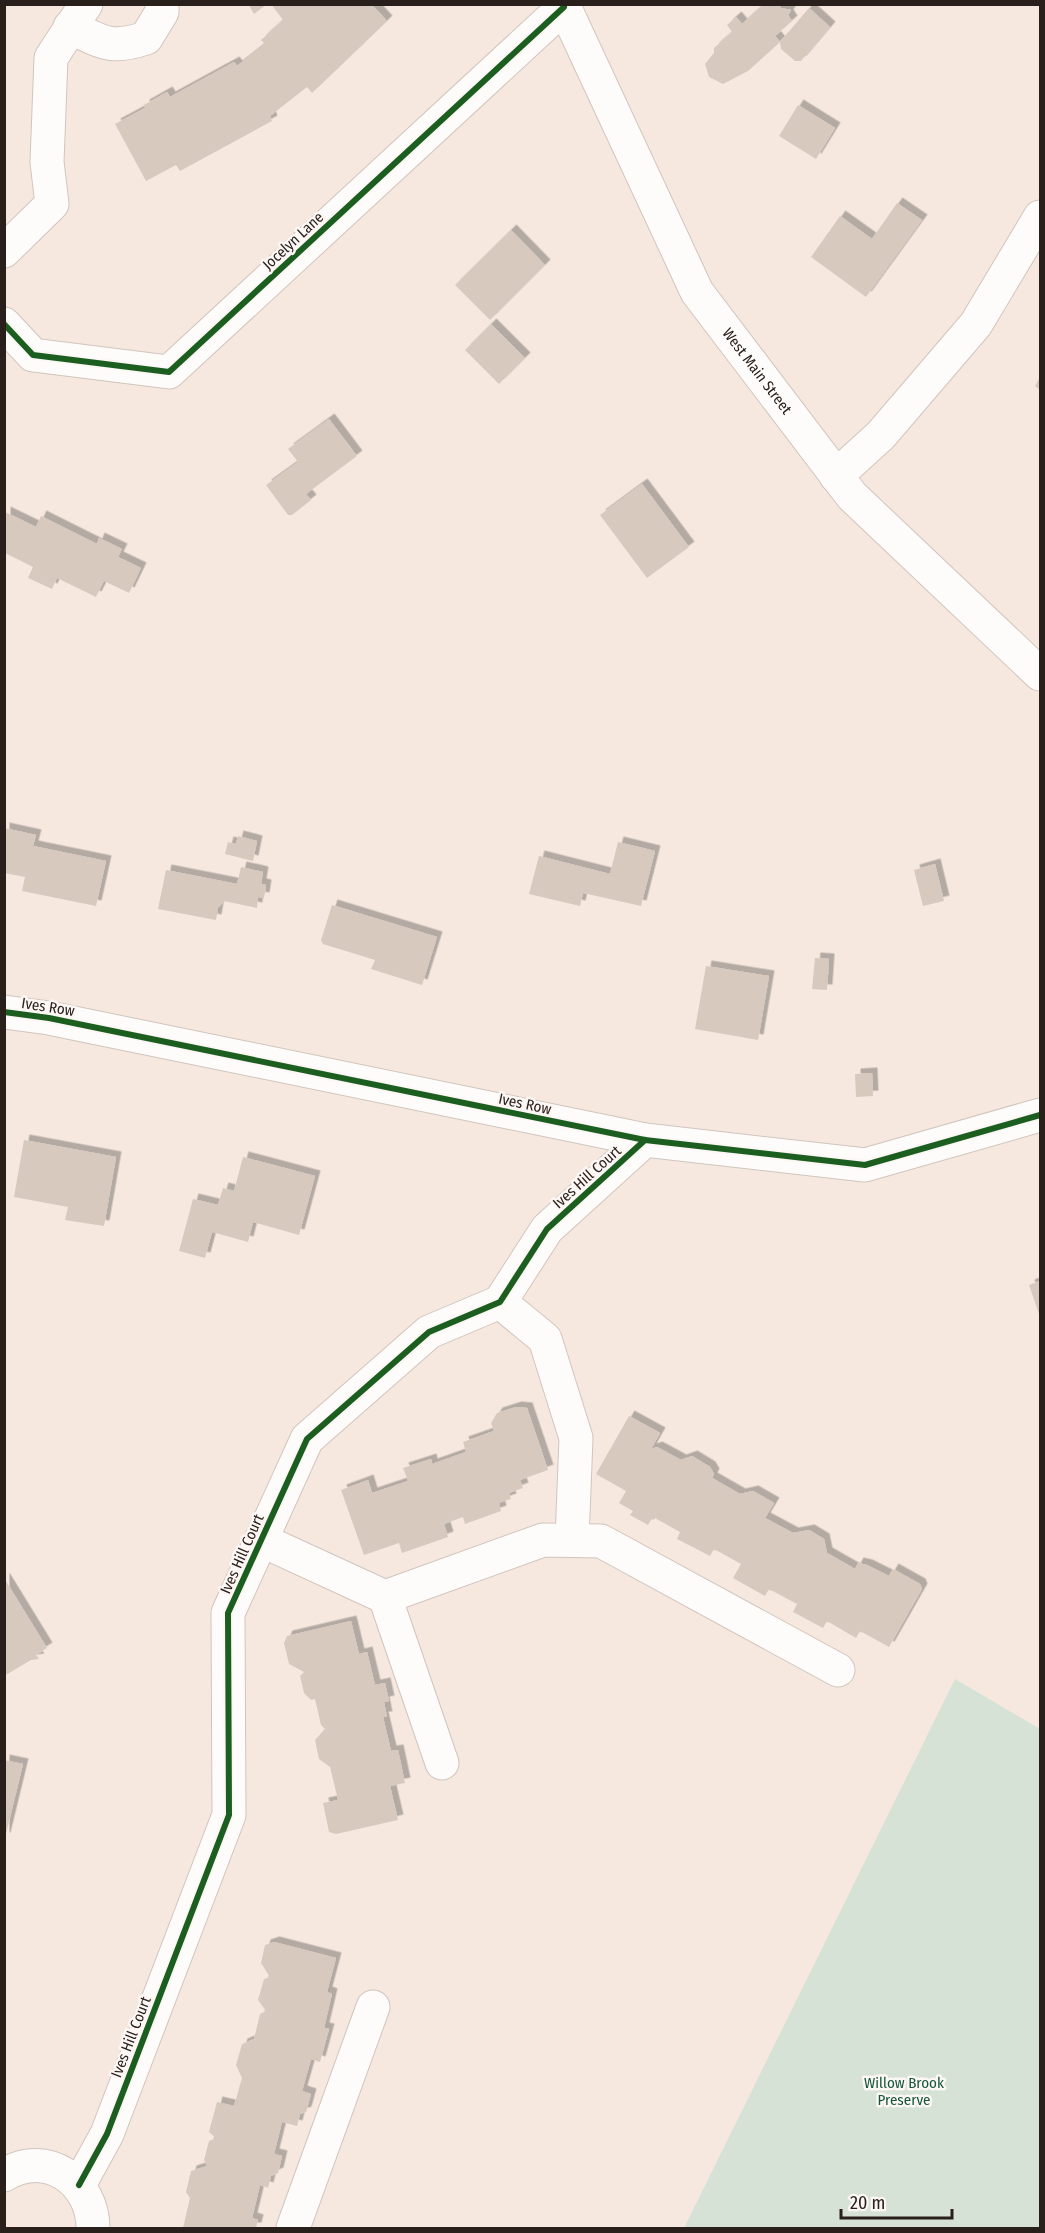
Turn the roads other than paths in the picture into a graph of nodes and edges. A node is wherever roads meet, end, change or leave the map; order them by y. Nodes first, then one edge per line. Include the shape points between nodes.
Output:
1 (162, 4) edge
2 (563, 6) edge
3 (78, 16) edge
4 (1041, 217) edge
5 (4, 251) edge
6 (4, 324) edge
7 (836, 476) junction
8 (1041, 674) edge
9 (4, 1012) edge
10 (1041, 1115) edge
11 (645, 1140) junction
12 (500, 1302) junction
13 (261, 1540) junction
14 (572, 1540) junction
15 (386, 1597) junction
16 (838, 1670) dead end
17 (442, 1763) dead end
18 (373, 2007) dead end
19 (4, 2175) edge
20 (79, 2186) junction
21 (93, 2229) edge
22 (293, 2229) edge

1 - 3 street via 162,12 146,39 129,44 107,44
2 - 6 street, Jocelyn Lane via 169,372 33,355
2 - 7 street, West Main Street via 697,292
3 - 5 street via 51,58 47,162 52,204
4 - 7 street via 976,324 881,435
7 - 8 street, West Main Street via 852,496
9 - 11 street, Ives Row via 50,1018
10 - 11 street, Ives Row via 865,1165
11 - 12 street, Ives Hill Court via 547,1229
12 - 13 street, Ives Hill Court via 429,1332 307,1439
12 - 14 street via 545,1339 576,1438
13 - 15 street
13 - 20 street, Ives Hill Court via 228,1613 229,1815 107,2134
14 - 15 street via 543,1540
14 - 16 street via 601,1541
15 - 17 street
18 - 22 street
19 - 20 street via 29,2166 48,2167
20 - 21 street via 93,2215

